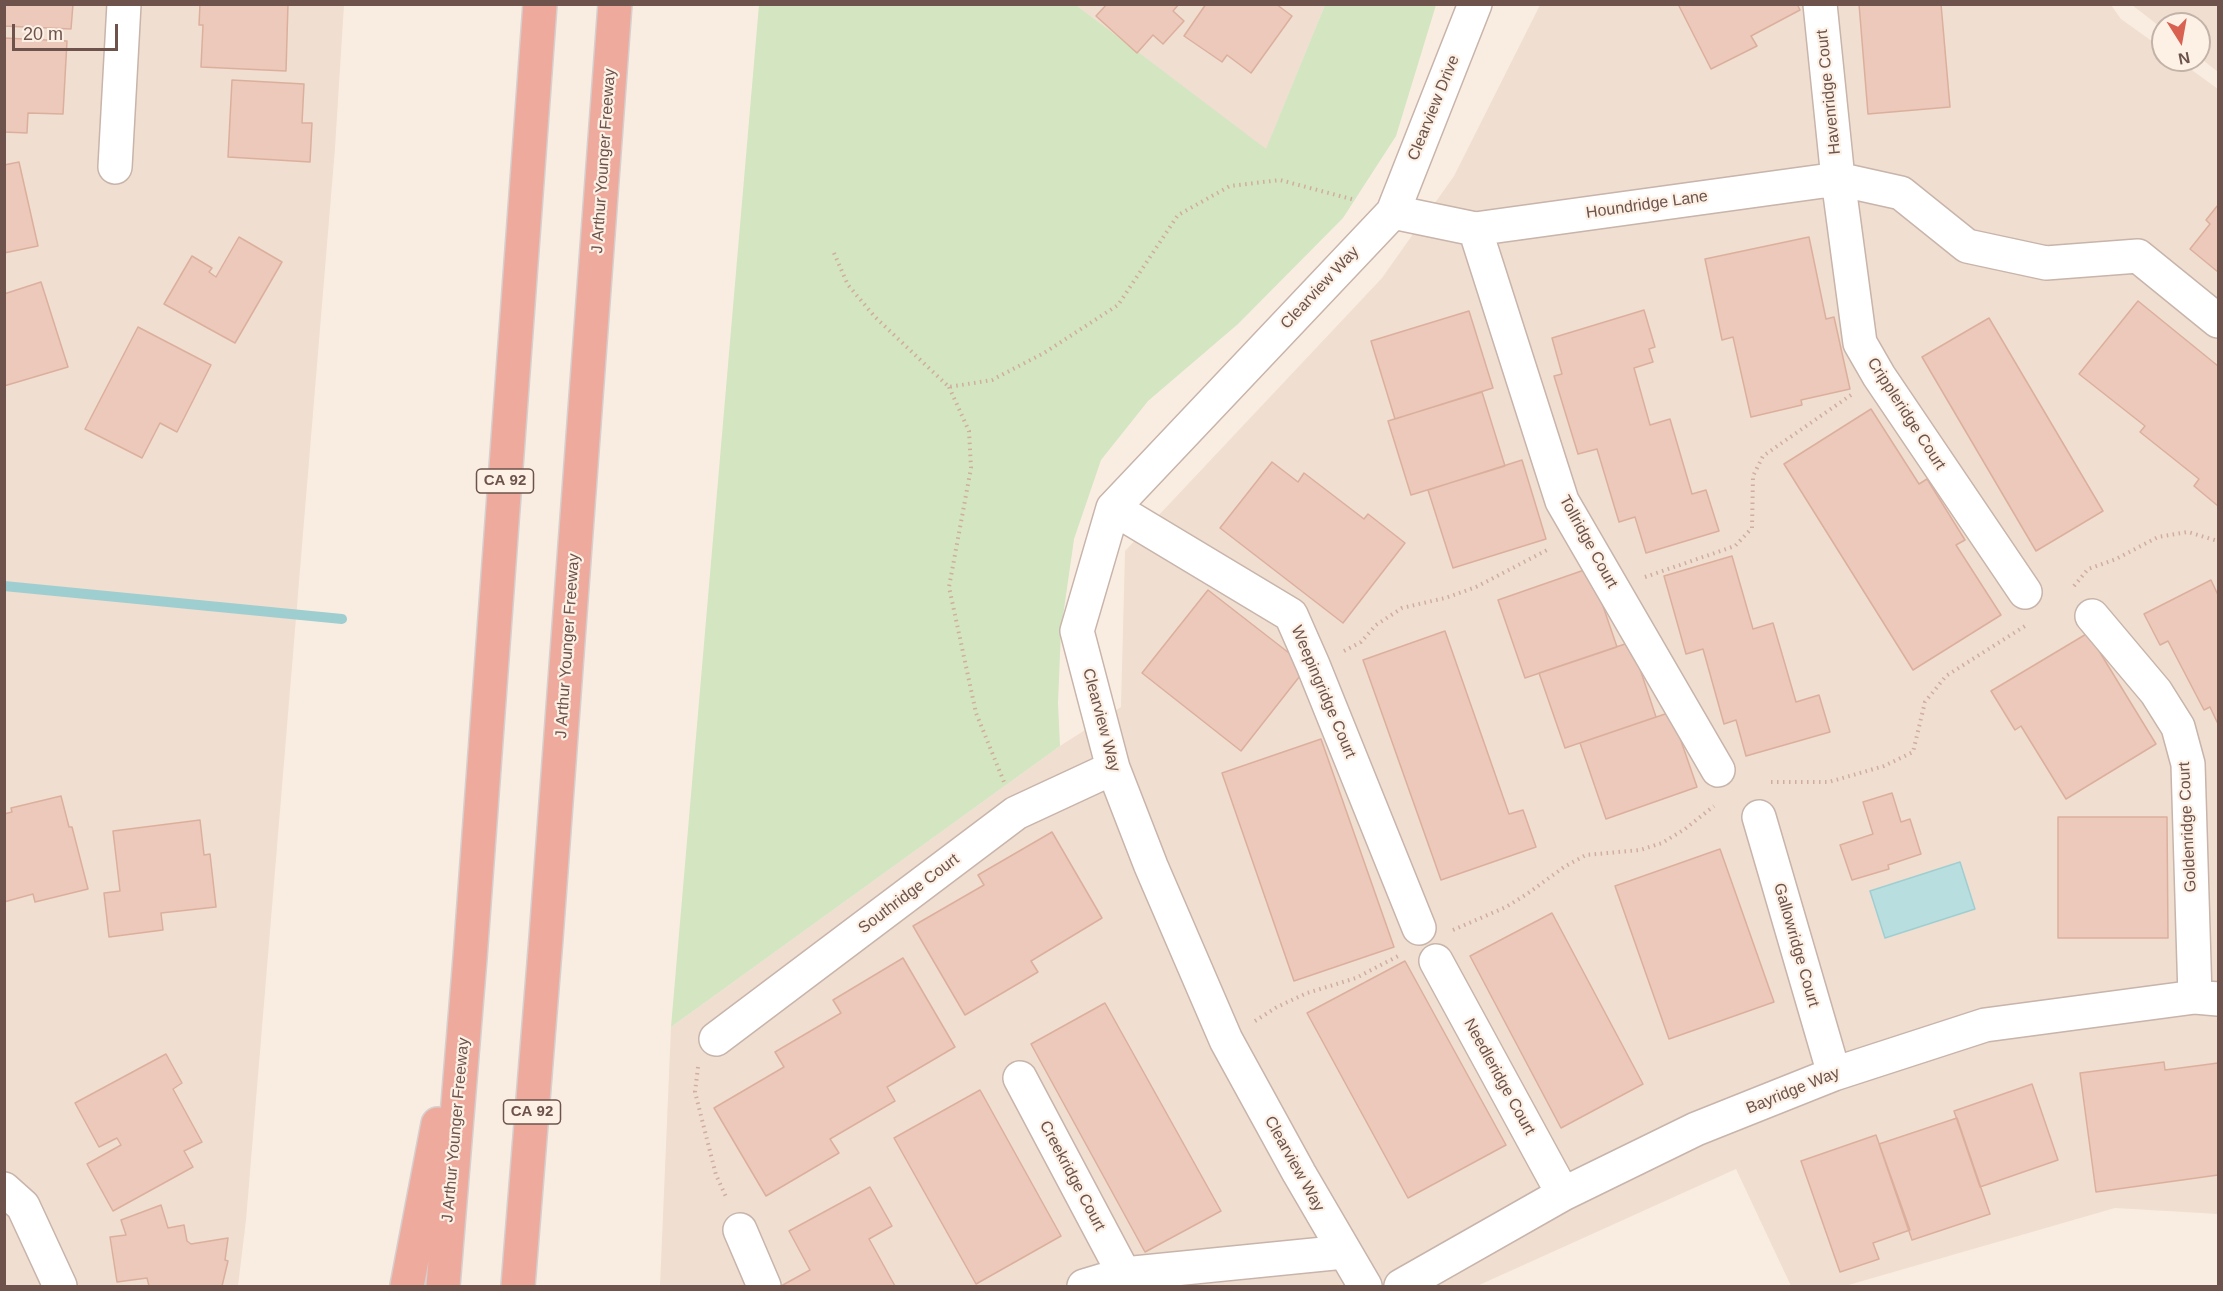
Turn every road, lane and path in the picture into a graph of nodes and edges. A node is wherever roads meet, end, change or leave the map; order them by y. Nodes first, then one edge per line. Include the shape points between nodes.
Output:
1 (124, 4) edge
2 (540, 4) edge
3 (615, 4) edge
4 (1475, 4) edge
5 (1821, 4) edge
6 (115, 167) dead end
7 (1838, 179) junction
8 (1393, 212) junction
9 (1475, 229) junction
10 (834, 253) dead end
11 (2218, 321) edge
12 (1879, 376) junction
13 (949, 387) junction
14 (1113, 508) junction
15 (1576, 525) junction
16 (1613, 588) junction
17 (2025, 592) dead end
18 (2092, 616) dead end
19 (1313, 665) junction
20 (1113, 768) junction
21 (1718, 770) dead end
22 (1016, 813) junction
23 (1759, 817) dead end
24 (1419, 928) dead end
25 (546, 938) junction
26 (470, 957) junction
27 (1436, 961) dead end
28 (2207, 998) edge
29 (716, 1039) joint
30 (1834, 1074) junction
31 (1020, 1078) dead end
32 (4, 1189) edge
33 (1563, 1194) junction
34 (740, 1230) joint
35 (1344, 1252) junction
36 (1124, 1274) junction
37 (60, 1287) edge
38 (407, 1287) edge
39 (443, 1287) edge
40 (518, 1287) edge
41 (541, 1287) edge
42 (764, 1287) edge
43 (1084, 1287) edge
44 (1365, 1287) edge
45 (1401, 1287) edge

1 - 6 street
2 - 26 highway, J Arthur Younger Freeway / CA 92
3 - 25 highway, J Arthur Younger Freeway / CA 92
4 - 8 street, Clearview Drive
5 - 7 street, Havenridge Court
7 - 9 street, Houndridge Lane
7 - 11 street, Houndridge Lane via 1901,193 1967,246 2046,263 2138,256
7 - 12 street, Crippleridge Court via 1860,343
8 - 9 street, Houndridge Lane
8 - 13 path via 1280,180 1230,186 1178,215 1118,305 1044,353 992,380
8 - 14 street, Clearview Way
9 - 15 street, Tollridge Court via 1562,501
10 - 13 path via 848,285
12 - 16 path via 1763,456 1753,476 1752,528 1735,546
12 - 17 street, Crippleridge Court
13 - 22 path via 969,431 971,468 949,587 976,713
14 - 19 street, Weepingridge Court via 1291,615
14 - 20 street, Clearview Way via 1077,631
15 - 16 street, Tollridge Court
15 - 19 path via 1545,552 1476,587 1402,608 1376,625 1361,642
16 - 21 street, Tollridge Court
18 - 28 street, Goldenridge Court via 2156,692 2178,727 2188,764
19 - 24 street, Weepingridge Court
20 - 22 street, Southridge Court
20 - 35 street, Clearview Way via 1226,1040
22 - 29 street, Southridge Court
23 - 30 street, Gallowridge Court
25 - 40 highway, J Arthur Younger Freeway / CA 92
25 - 41 highway
26 - 38 highway
26 - 39 highway, J Arthur Younger Freeway / CA 92
27 - 33 street, Needleridge Court
28 - 30 street, Bayridge Way via 1985,1025
29 - 34 path via 698,1067 695,1092 716,1174
30 - 33 street, Bayridge Way via 1696,1129
31 - 36 street, Creekridge Court
32 - 37 street via 23,1206
33 - 45 street, Bayridge Way
34 - 42 street
35 - 36 street
35 - 44 street, Clearview Way
36 - 43 street

